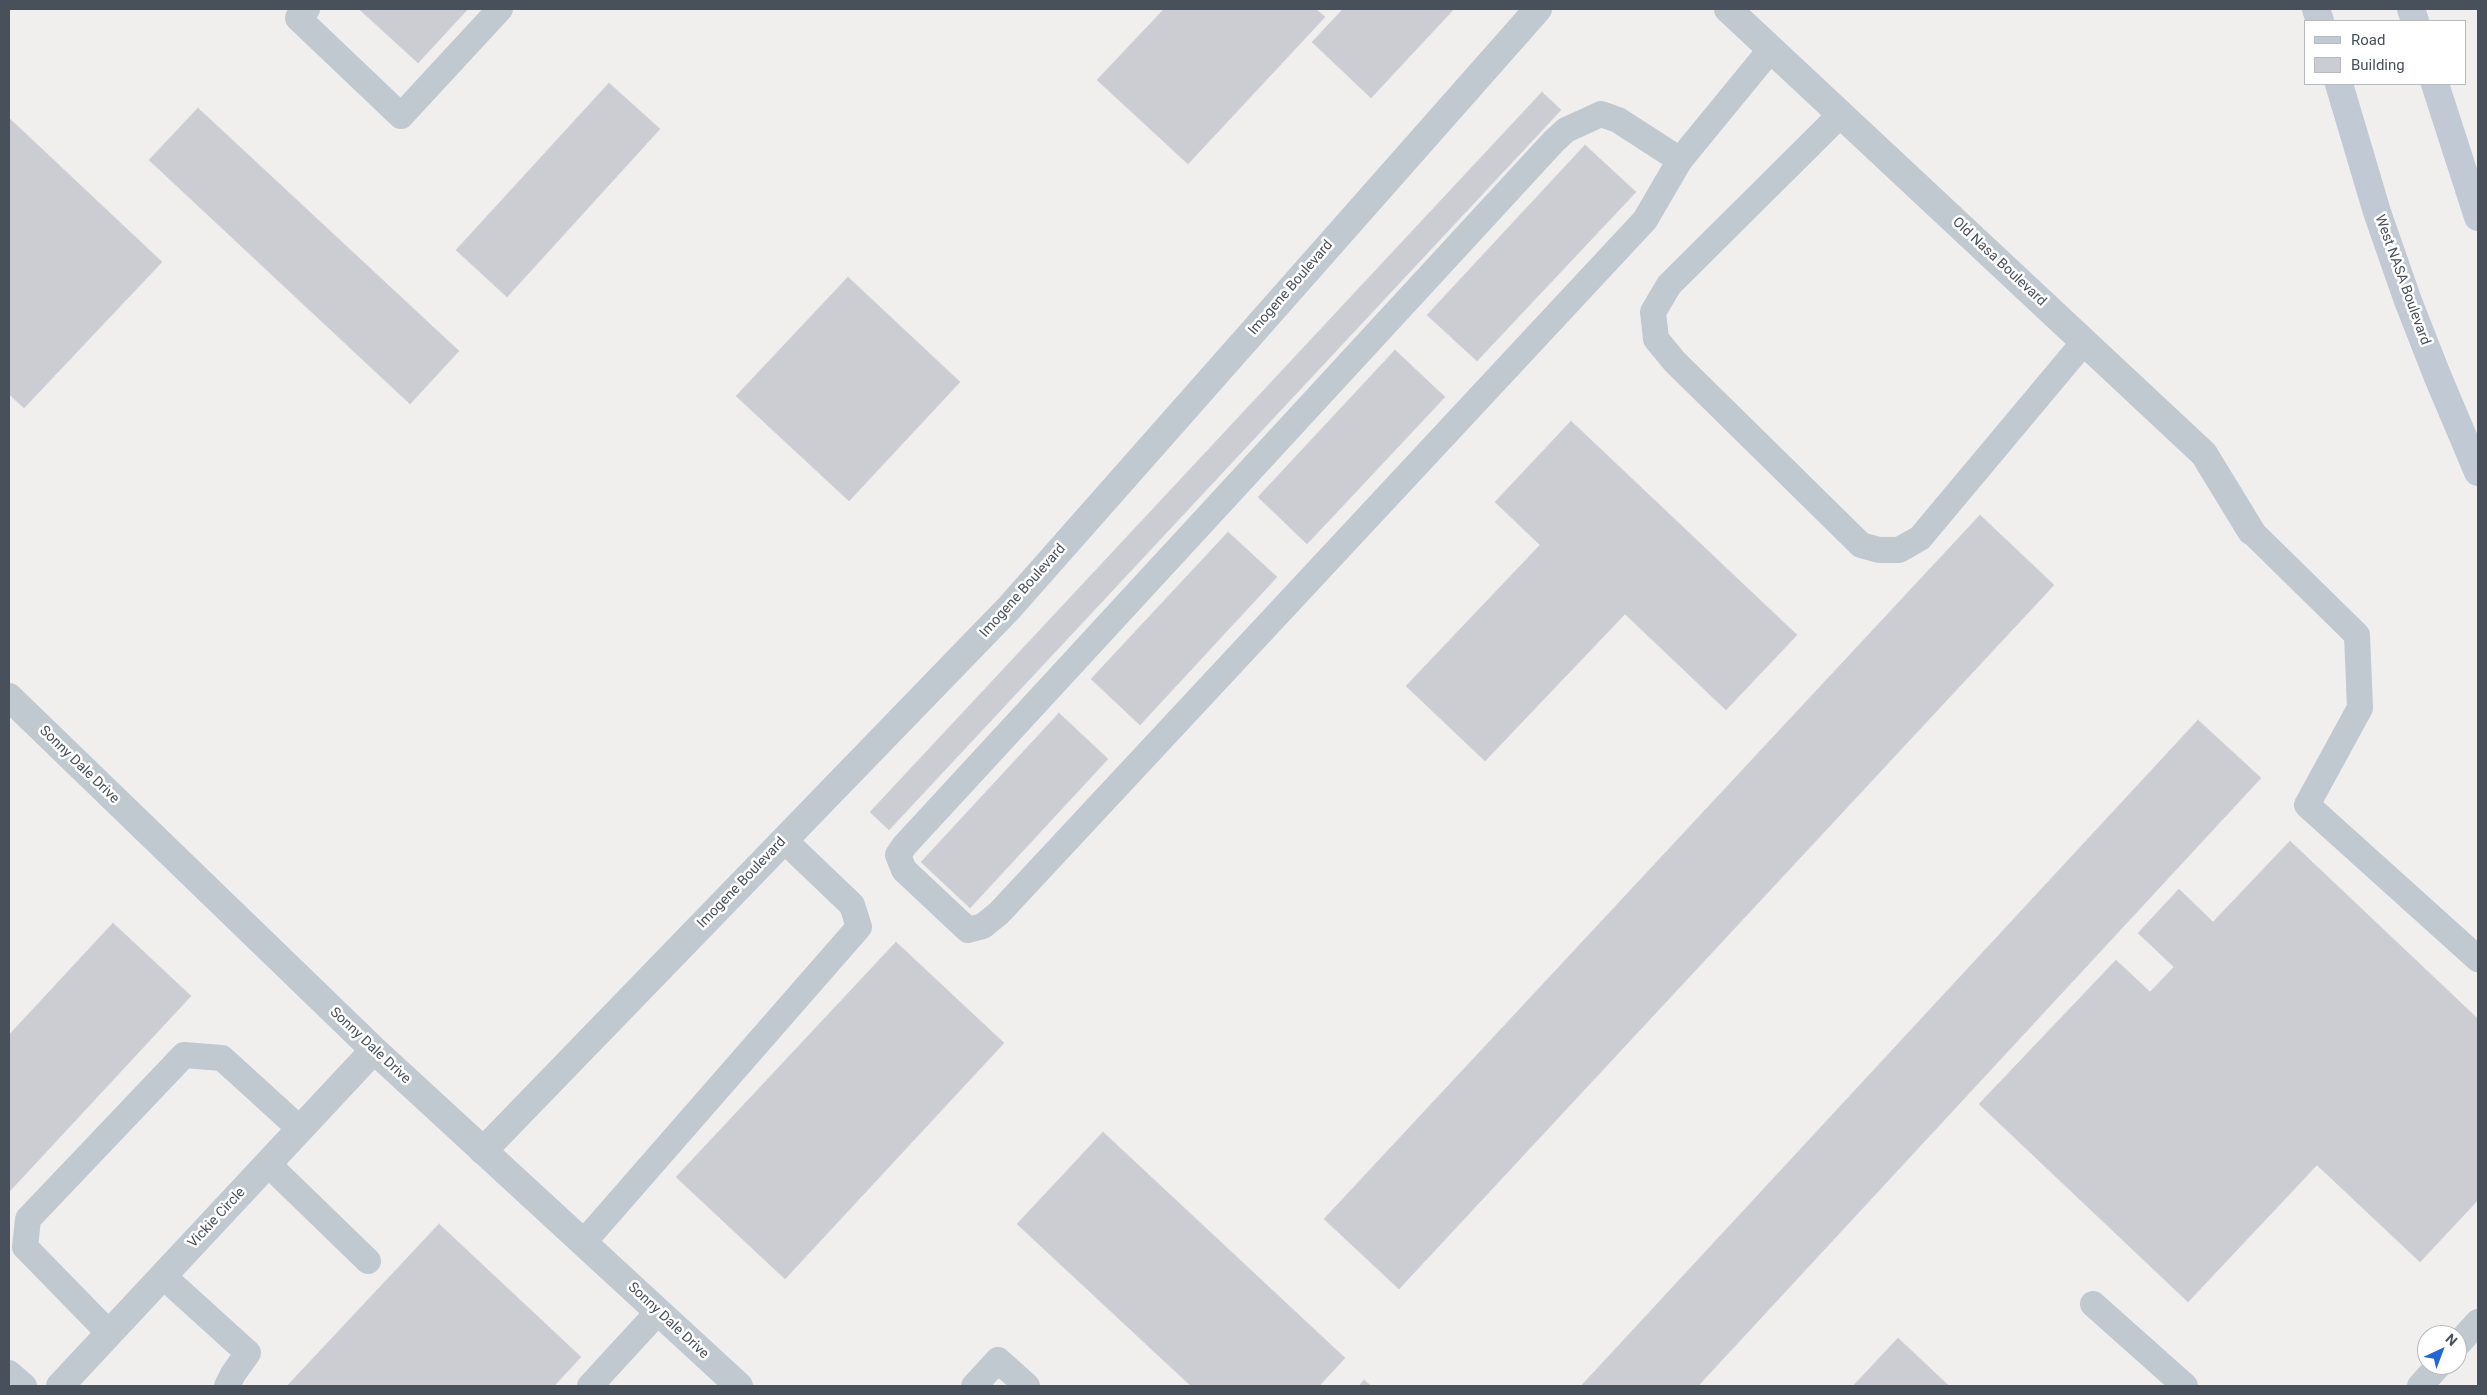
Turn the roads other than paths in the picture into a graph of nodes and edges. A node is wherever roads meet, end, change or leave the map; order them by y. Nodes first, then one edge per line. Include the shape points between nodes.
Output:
1 (307, 9) edge
2 (500, 9) edge
3 (1538, 9) edge
4 (1728, 9) edge
5 (1771, 49) junction
6 (2339, 85) edge
7 (2435, 85) edge
8 (1840, 114) junction
9 (1680, 160) junction
10 (2478, 217) edge
11 (2084, 342) junction
12 (2478, 472) edge
13 (2250, 531) joint
14 (9, 697) edge
15 (784, 840) junction
16 (2478, 959) edge
17 (374, 1050) junction
18 (300, 1129) junction
19 (483, 1151) junction
20 (268, 1164) junction
21 (583, 1243) junction
22 (368, 1261) dead end
23 (163, 1276) junction
24 (2093, 1304) dead end
25 (658, 1312) junction
26 (2478, 1322) edge
27 (109, 1334) junction
28 (2467, 1334) edge
29 (9, 1373) edge
30 (2430, 1375) edge
31 (24, 1386) edge
32 (60, 1386) edge
33 (227, 1386) edge
34 (590, 1386) edge
35 (740, 1386) edge
36 (974, 1386) edge
37 (1027, 1386) edge
38 (2185, 1386) edge
39 (2420, 1386) edge

1 - 2 lane via 298,18 401,116
3 - 15 street, Imogene Boulevard via 1008,608
4 - 5 street, Old Nasa Boulevard
5 - 8 street, Old Nasa Boulevard
5 - 9 lane
6 - 12 main road, West NASA Boulevard via 2408,301
7 - 10 main road
8 - 11 street, Old Nasa Boulevard
8 - 11 lane via 1669,285 1653,312 1656,339 1675,362 1861,545 1879,550 1899,550 1920,538
9 - 9 lane via 1645,220 1000,914 983,926 968,930 904,870 898,855 904,846 1566,130 1601,114 1618,120
11 - 13 street, Old Nasa Boulevard via 2204,454
13 - 16 lane via 2357,635 2360,708 2307,805
14 - 17 street, Sonny Dale Drive
15 - 19 street, Imogene Boulevard
15 - 21 lane via 852,905 859,927
17 - 18 street, Vickie Circle
17 - 19 street, Sonny Dale Drive
18 - 20 street, Vickie Circle
18 - 27 lane via 222,1058 184,1055 28,1219 25,1247
19 - 21 street, Sonny Dale Drive
20 - 22 lane
20 - 23 street, Vickie Circle
21 - 25 street, Sonny Dale Drive
23 - 27 street, Vickie Circle
23 - 33 lane via 248,1352
24 - 38 lane
25 - 34 lane
25 - 35 street, Sonny Dale Drive
26 - 28 lane
27 - 32 street, Vickie Circle
29 - 31 lane
30 - 39 lane
36 - 37 lane via 998,1360

